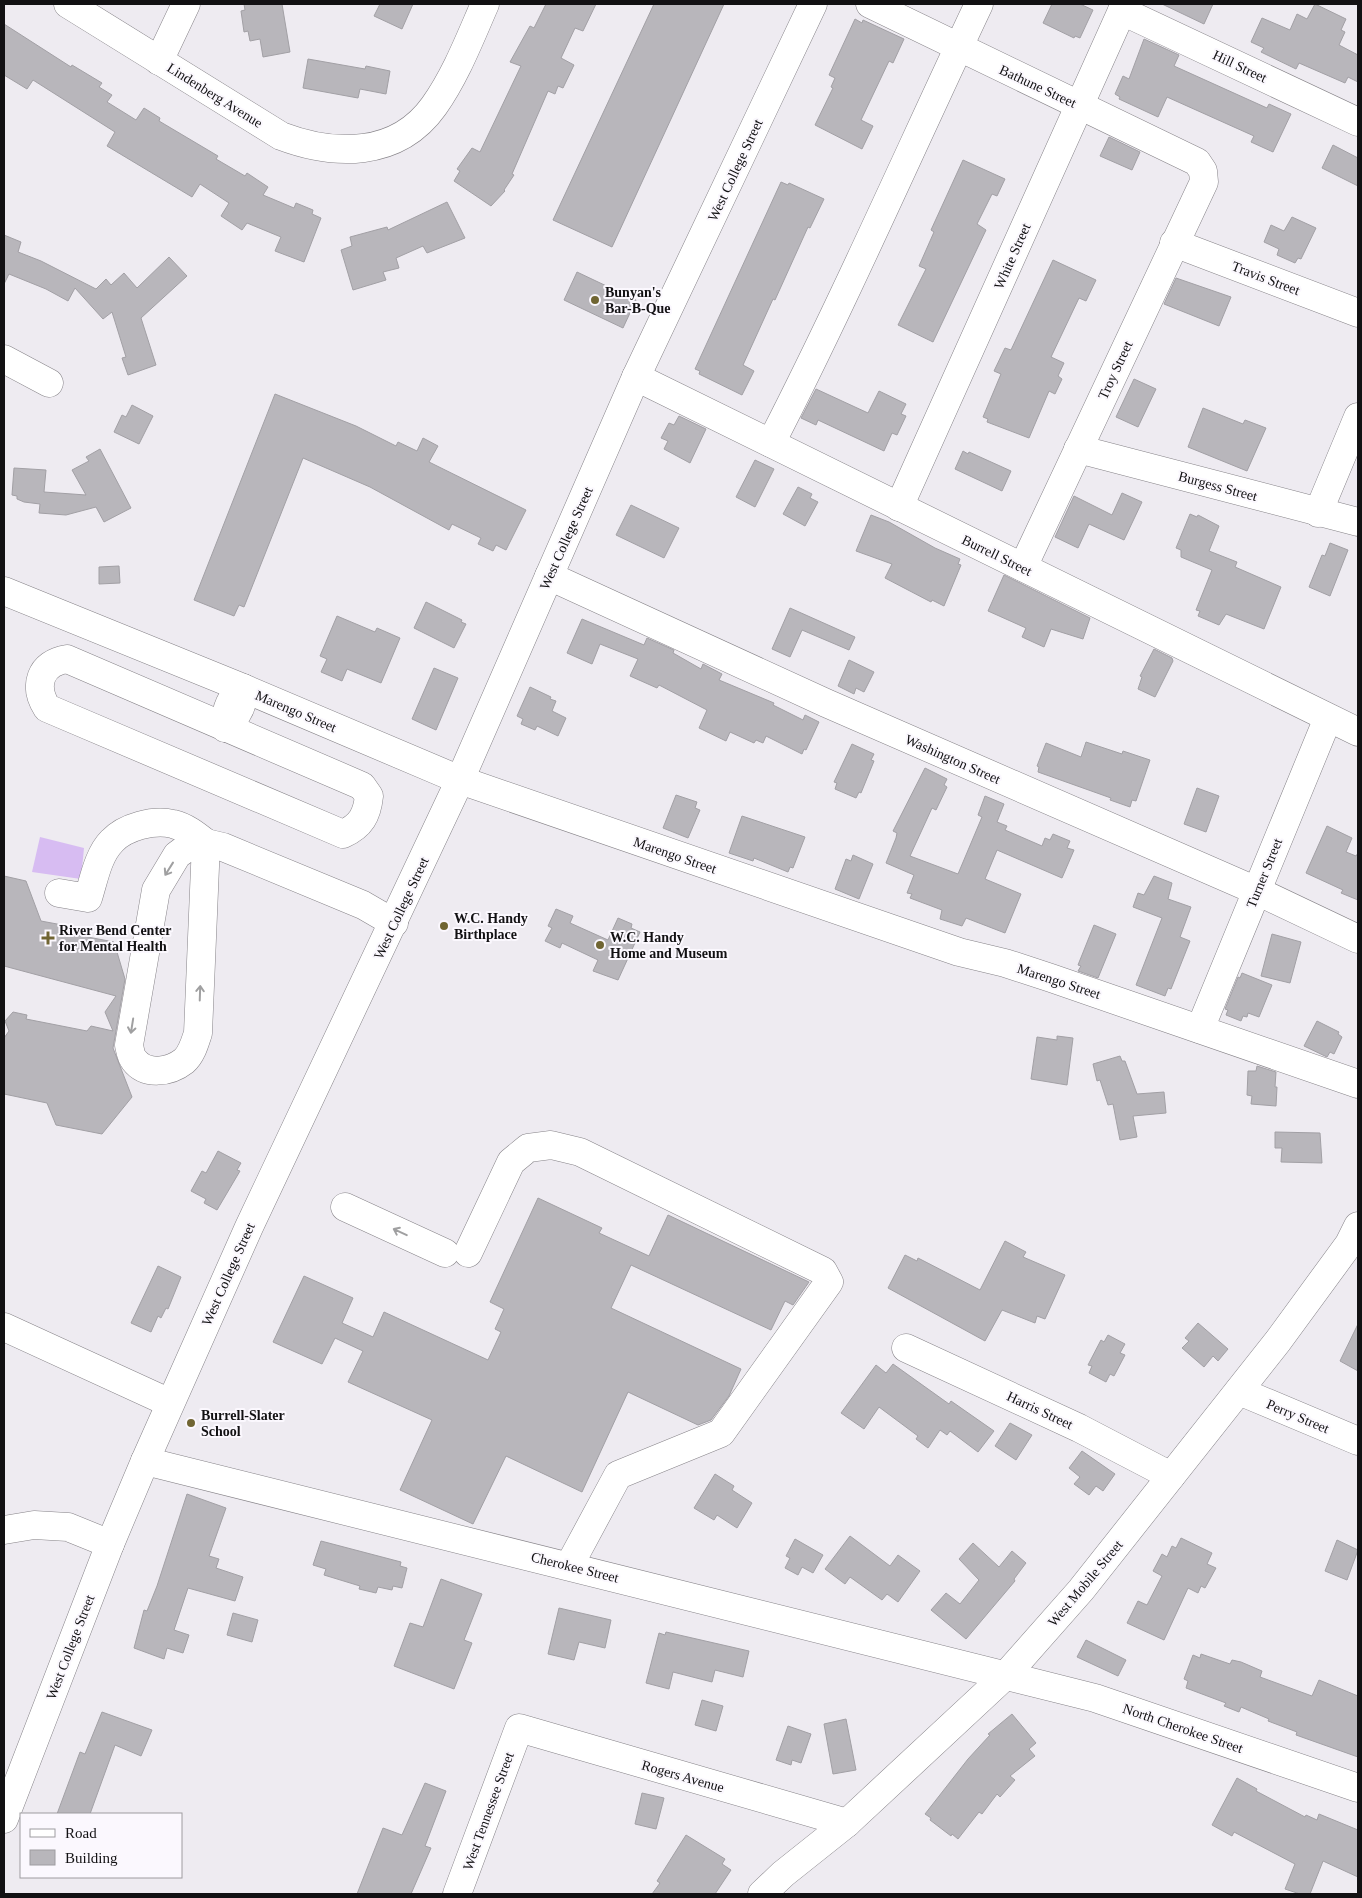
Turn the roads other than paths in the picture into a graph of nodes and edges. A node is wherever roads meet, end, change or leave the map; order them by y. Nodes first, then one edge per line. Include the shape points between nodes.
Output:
1 (68, 4) edge
2 (186, 4) edge
3 (486, 4) edge
4 (813, 4) edge
5 (870, 4) edge
6 (979, 4) edge
7 (1123, 7) edge
8 (958, 48) junction
9 (160, 61) junction
10 (1079, 106) junction
11 (1358, 122) edge
12 (1203, 171) joint
13 (1174, 243) junction
14 (1358, 313) edge
15 (4, 359) edge
16 (636, 377) junction
17 (49, 383) dead end
18 (1358, 417) edge
19 (771, 443) junction
20 (1078, 449) junction
21 (900, 507) junction
22 (1318, 513) junction
23 (1358, 522) edge
24 (1023, 567) junction
25 (549, 576) junction
26 (4, 591) edge
27 (243, 688) junction
28 (1328, 718) junction
29 (225, 728) junction
30 (1358, 732) edge
31 (460, 780) junction
32 (206, 843) junction
33 (1257, 891) junction
34 (59, 893) dead end
35 (394, 923) junction
36 (1358, 938) edge
37 (1200, 1029) junction
38 (1358, 1084) edge
39 (345, 1207) dead end
40 (1358, 1226) edge
41 (4, 1327) edge
42 (906, 1348) dead end
43 (1239, 1391) junction
44 (170, 1404) junction
45 (1358, 1441) edge
46 (145, 1461) junction
47 (1171, 1476) junction
48 (4, 1530) edge
49 (110, 1544) junction
50 (569, 1566) junction
51 (1005, 1676) junction
52 (519, 1728) joint
53 (12, 1781) edge
54 (1358, 1788) edge
55 (4, 1818) edge
56 (847, 1823) junction
57 (457, 1894) edge
58 (762, 1894) edge

1 - 9 street, Lindenberg Avenue
2 - 9 street
3 - 9 street, Lindenberg Avenue via 446,88 433,108 416,125 375,147 327,148 281,136
4 - 16 street, West College Street
5 - 8 street, Bathune Street
6 - 8 street
7 - 10 street, White Street
7 - 11 street, Hill Street
8 - 10 street, Bathune Street
8 - 19 street
10 - 12 street, Bathune Street via 1196,162
10 - 21 street, White Street
12 - 13 street, Troy Street via 1204,182
13 - 14 street, Travis Street
13 - 20 street, Troy Street
15 - 17 street
16 - 19 street, Burrell Street
16 - 25 street, West College Street
18 - 22 street
19 - 21 street, Burrell Street
20 - 22 street, Burgess Street
20 - 24 street, Troy Street
21 - 24 street, Burrell Street
22 - 23 street, Burgess Street
24 - 28 street, Burrell Street
25 - 31 street, West College Street
25 - 33 street, Washington Street via 826,703
26 - 27 street, Marengo Street
27 - 29 street via 244,698 234,720
27 - 31 street, Marengo Street
28 - 30 street, Burrell Street
28 - 33 street, Turner Street
29 - 29 street via 68,659 57,660 45,671 39,684 40,697 47,708 343,834 363,820 369,796 362,786
31 - 35 street, West College Street
31 - 37 street, Marengo Street via 864,921 958,952 1005,963
32 -> 32 street via 192,844 178,855 156,890 129,1045 133,1060 155,1072 185,1060 198,1033
32 - 34 street via 192,831 172,823 126,830 111,841 101,857 88,898
32 - 35 street via 223,847 363,905
33 - 36 street, Washington Street
33 - 37 street, Turner Street
35 - 44 street, West College Street via 249,1227
37 - 38 street, Marengo Street
50 -> 39 street via 618,1476 721,1433 829,1282 823,1271 580,1152 551,1145 528,1148 510,1162 456,1253
40 - 43 street, West Mobile Street via 1349,1244
41 - 44 street
42 - 47 street, Harris Street via 1079,1428
43 - 45 street, Perry Street
43 - 47 street, West Mobile Street
44 - 46 street, West College Street
46 - 49 street, West College Street
46 - 50 street, Cherokee Street
47 - 51 street, West Mobile Street via 1081,1590
48 - 49 street via 34,1526 68,1527
49 - 53 street, West College Street
50 - 51 street, Cherokee Street
51 - 54 street, North Cherokee Street via 1095,1698
51 - 56 street, West Mobile Street
52 - 56 street, Rogers Avenue
52 - 57 street, West Tennessee Street
53 - 55 street, West College Street
56 - 58 street, West Mobile Street

